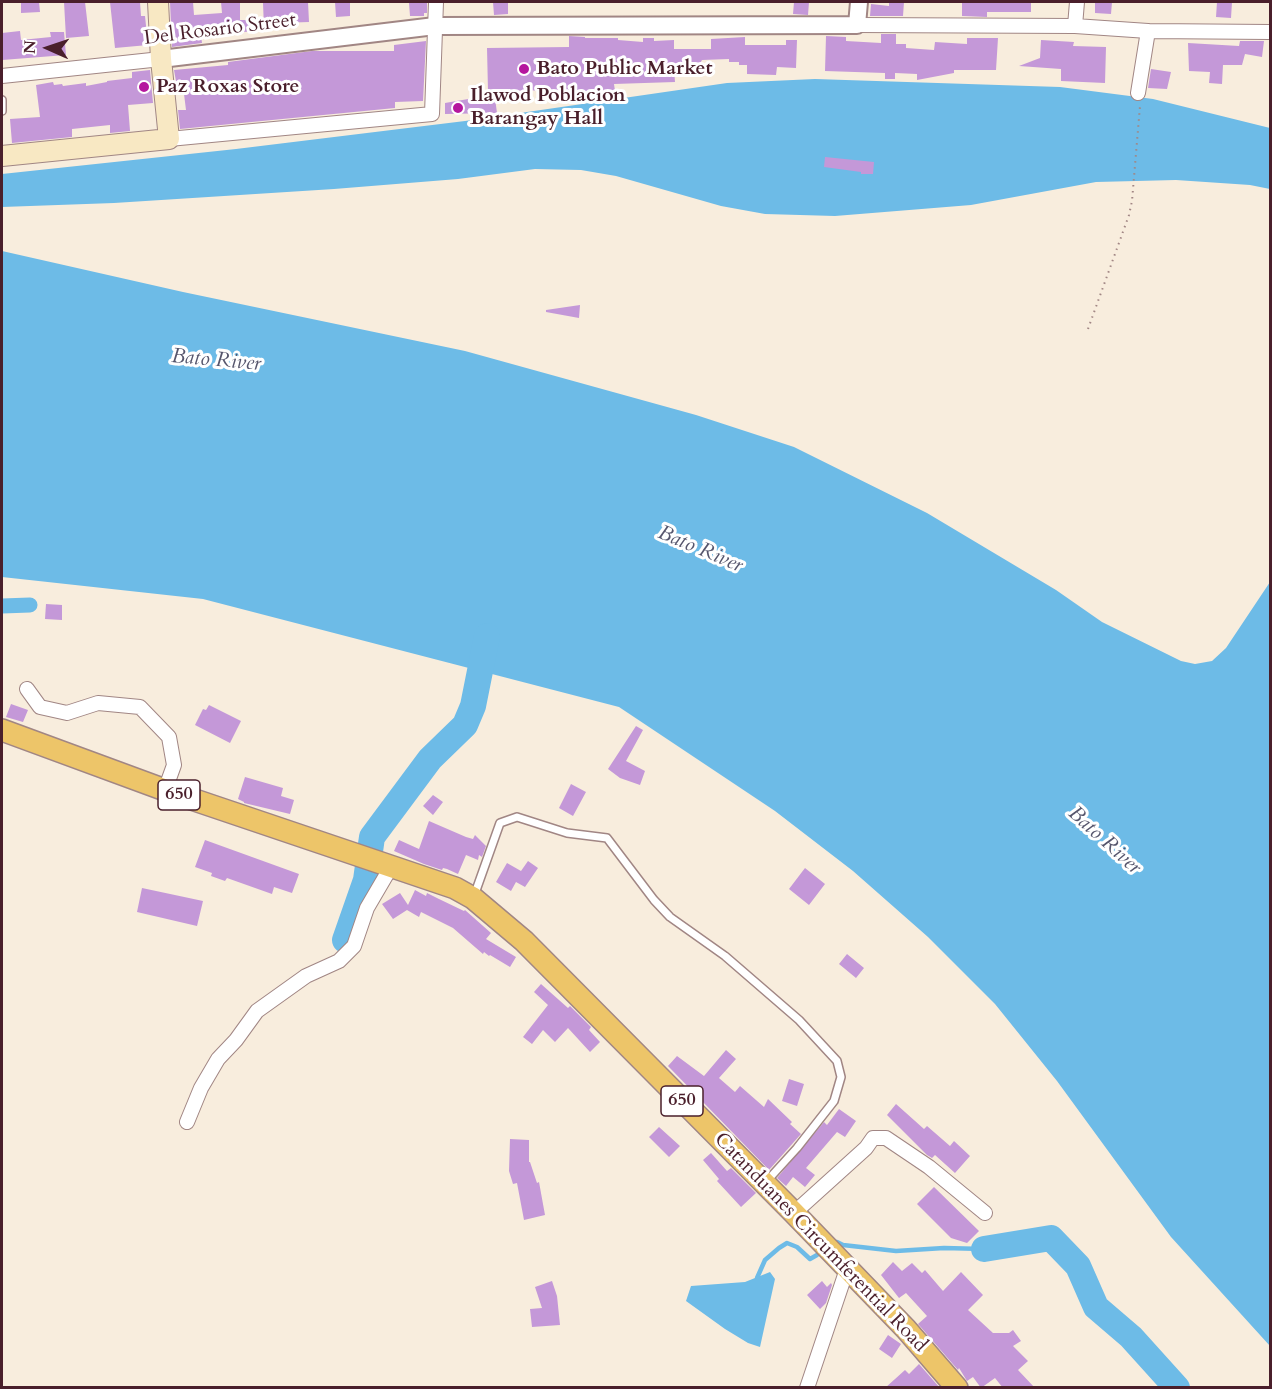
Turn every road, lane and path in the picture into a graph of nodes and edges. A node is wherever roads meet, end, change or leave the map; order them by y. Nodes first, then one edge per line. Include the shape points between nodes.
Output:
1 (158, 2) edge
2 (436, 2) edge
3 (859, 2) edge
4 (1077, 2) edge
5 (857, 25) junction
6 (435, 26) junction
7 (1075, 26) junction
8 (1148, 31) junction
9 (1270, 32) edge
10 (161, 58) junction
11 (2, 76) edge
12 (1139, 97) joint
13 (2, 100) edge
14 (2, 111) edge
15 (169, 139) junction
16 (2, 156) edge
17 (1088, 328) dead end
18 (27, 689) dead end
19 (2, 730) edge
20 (165, 790) junction
21 (374, 862) junction
22 (473, 898) junction
23 (187, 1122) dead end
24 (765, 1184) junction
25 (985, 1213) dead end
26 (794, 1214) junction
27 (847, 1269) junction
28 (807, 1388) edge
29 (957, 1388) edge

1 - 10 main road
2 - 6 street
3 - 5 street
4 - 7 street
5 - 6 street, Del Rosario Street
5 - 7 street, Del Rosario Street
6 - 10 street, Del Rosario Street
6 - 15 street via 432,114
7 - 8 street, Del Rosario Street
8 - 9 street, Del Rosario Street
8 - 12 street
10 - 11 street, Del Rosario Street
10 - 15 main road
12 - 17 path via 1129,215
13 - 14 lane
15 - 16 main road
18 - 20 street via 40,707 67,713 98,703 140,707 169,737 174,765
19 - 20 main road, Catanduanes Circumferential Road / 650
20 - 21 main road, Catanduanes Circumferential Road / 650
21 - 22 main road, Catanduanes Circumferential Road / 650 via 455,888
21 - 23 street via 367,908 354,946 339,961 306,976 257,1011 218,1059
22 - 24 main road, Catanduanes Circumferential Road / 650 via 524,942
22 - 24 lane via 500,824 517,817 567,833 607,838 670,917 725,956 799,1020 837,1061 841,1077 834,1101
24 - 26 main road, Catanduanes Circumferential Road / 650
25 - 26 street via 912,1155 886,1138 873,1138
26 - 27 main road, Catanduanes Circumferential Road / 650
27 - 28 street
27 - 29 main road, Catanduanes Circumferential Road / 650

